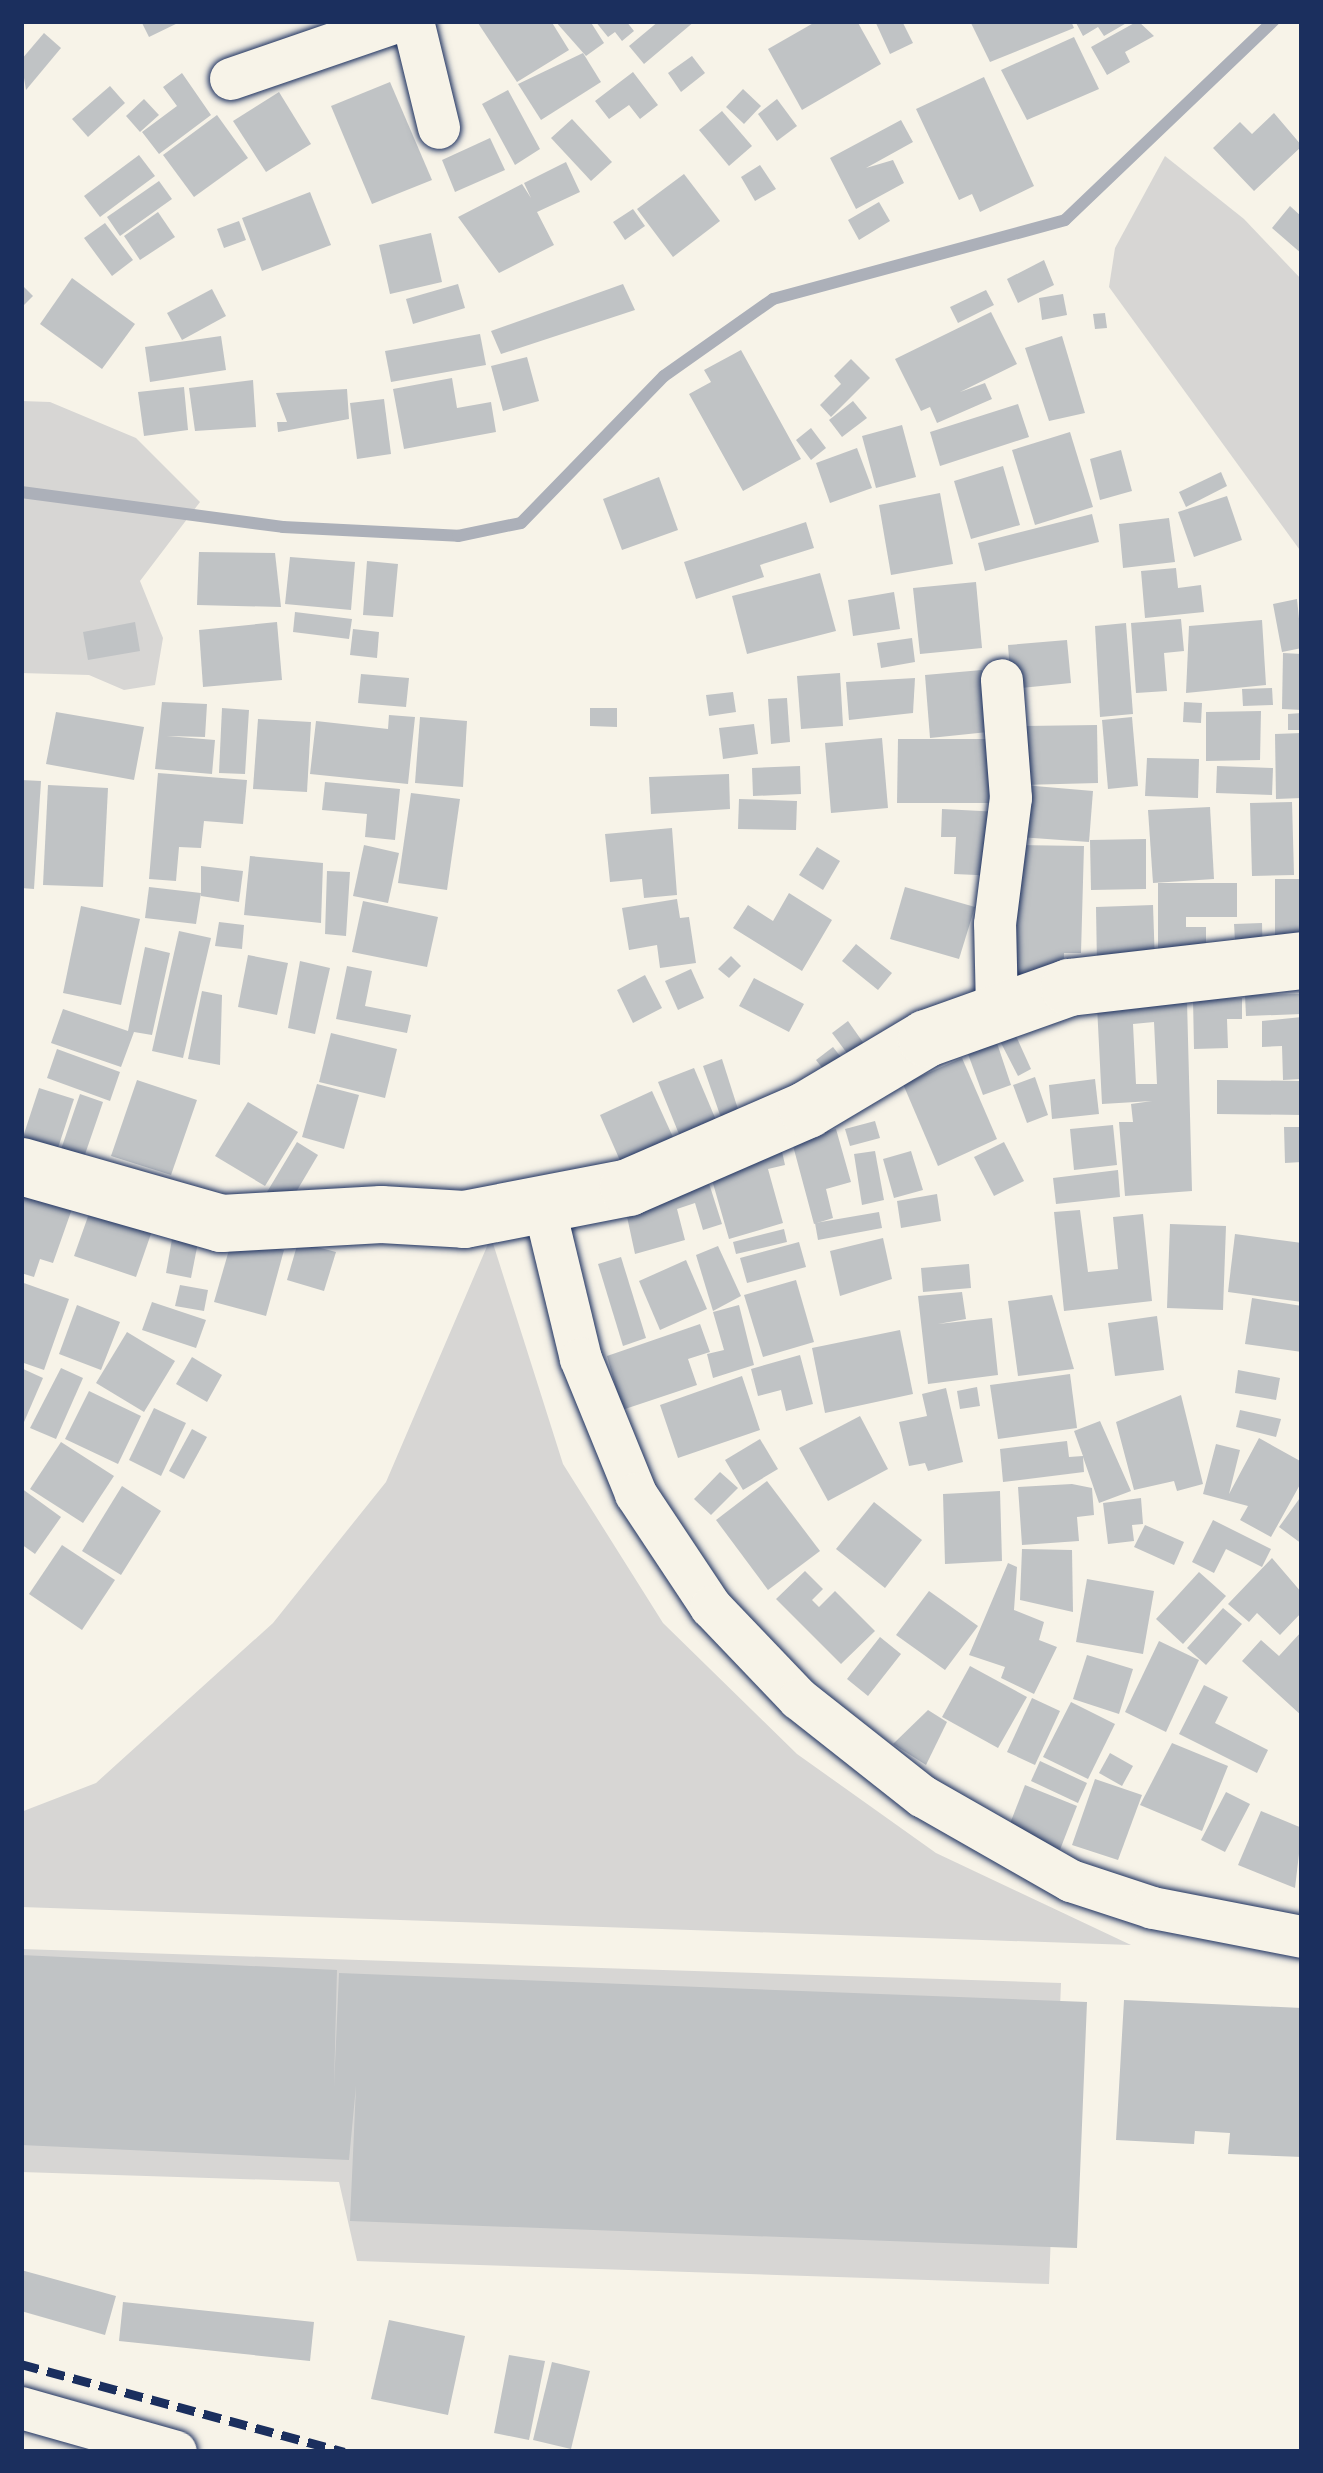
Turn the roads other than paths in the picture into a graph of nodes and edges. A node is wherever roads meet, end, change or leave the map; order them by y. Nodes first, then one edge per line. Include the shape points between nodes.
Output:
1 (399, 21) edge
2 (413, 21) edge
3 (231, 79) dead end
4 (440, 128) dead end
5 (1002, 680) dead end
6 (1302, 960) edge
7 (997, 1009) junction
8 (21, 1166) edge
9 (544, 1206) junction
10 (1302, 1936) edge
11 (21, 2408) edge
12 (176, 2452) edge

1 - 3 street
2 - 4 street
5 - 7 street via 1011,798 995,924
6 - 7 street via 1069,987
7 - 9 street via 926,1038 716,1151 628,1187
8 - 9 street via 221,1222 381,1214 464,1219
9 - 10 street via 581,1358 636,1494 711,1607 799,1700 922,1796 1071,1881 1153,1908
11 - 12 street

